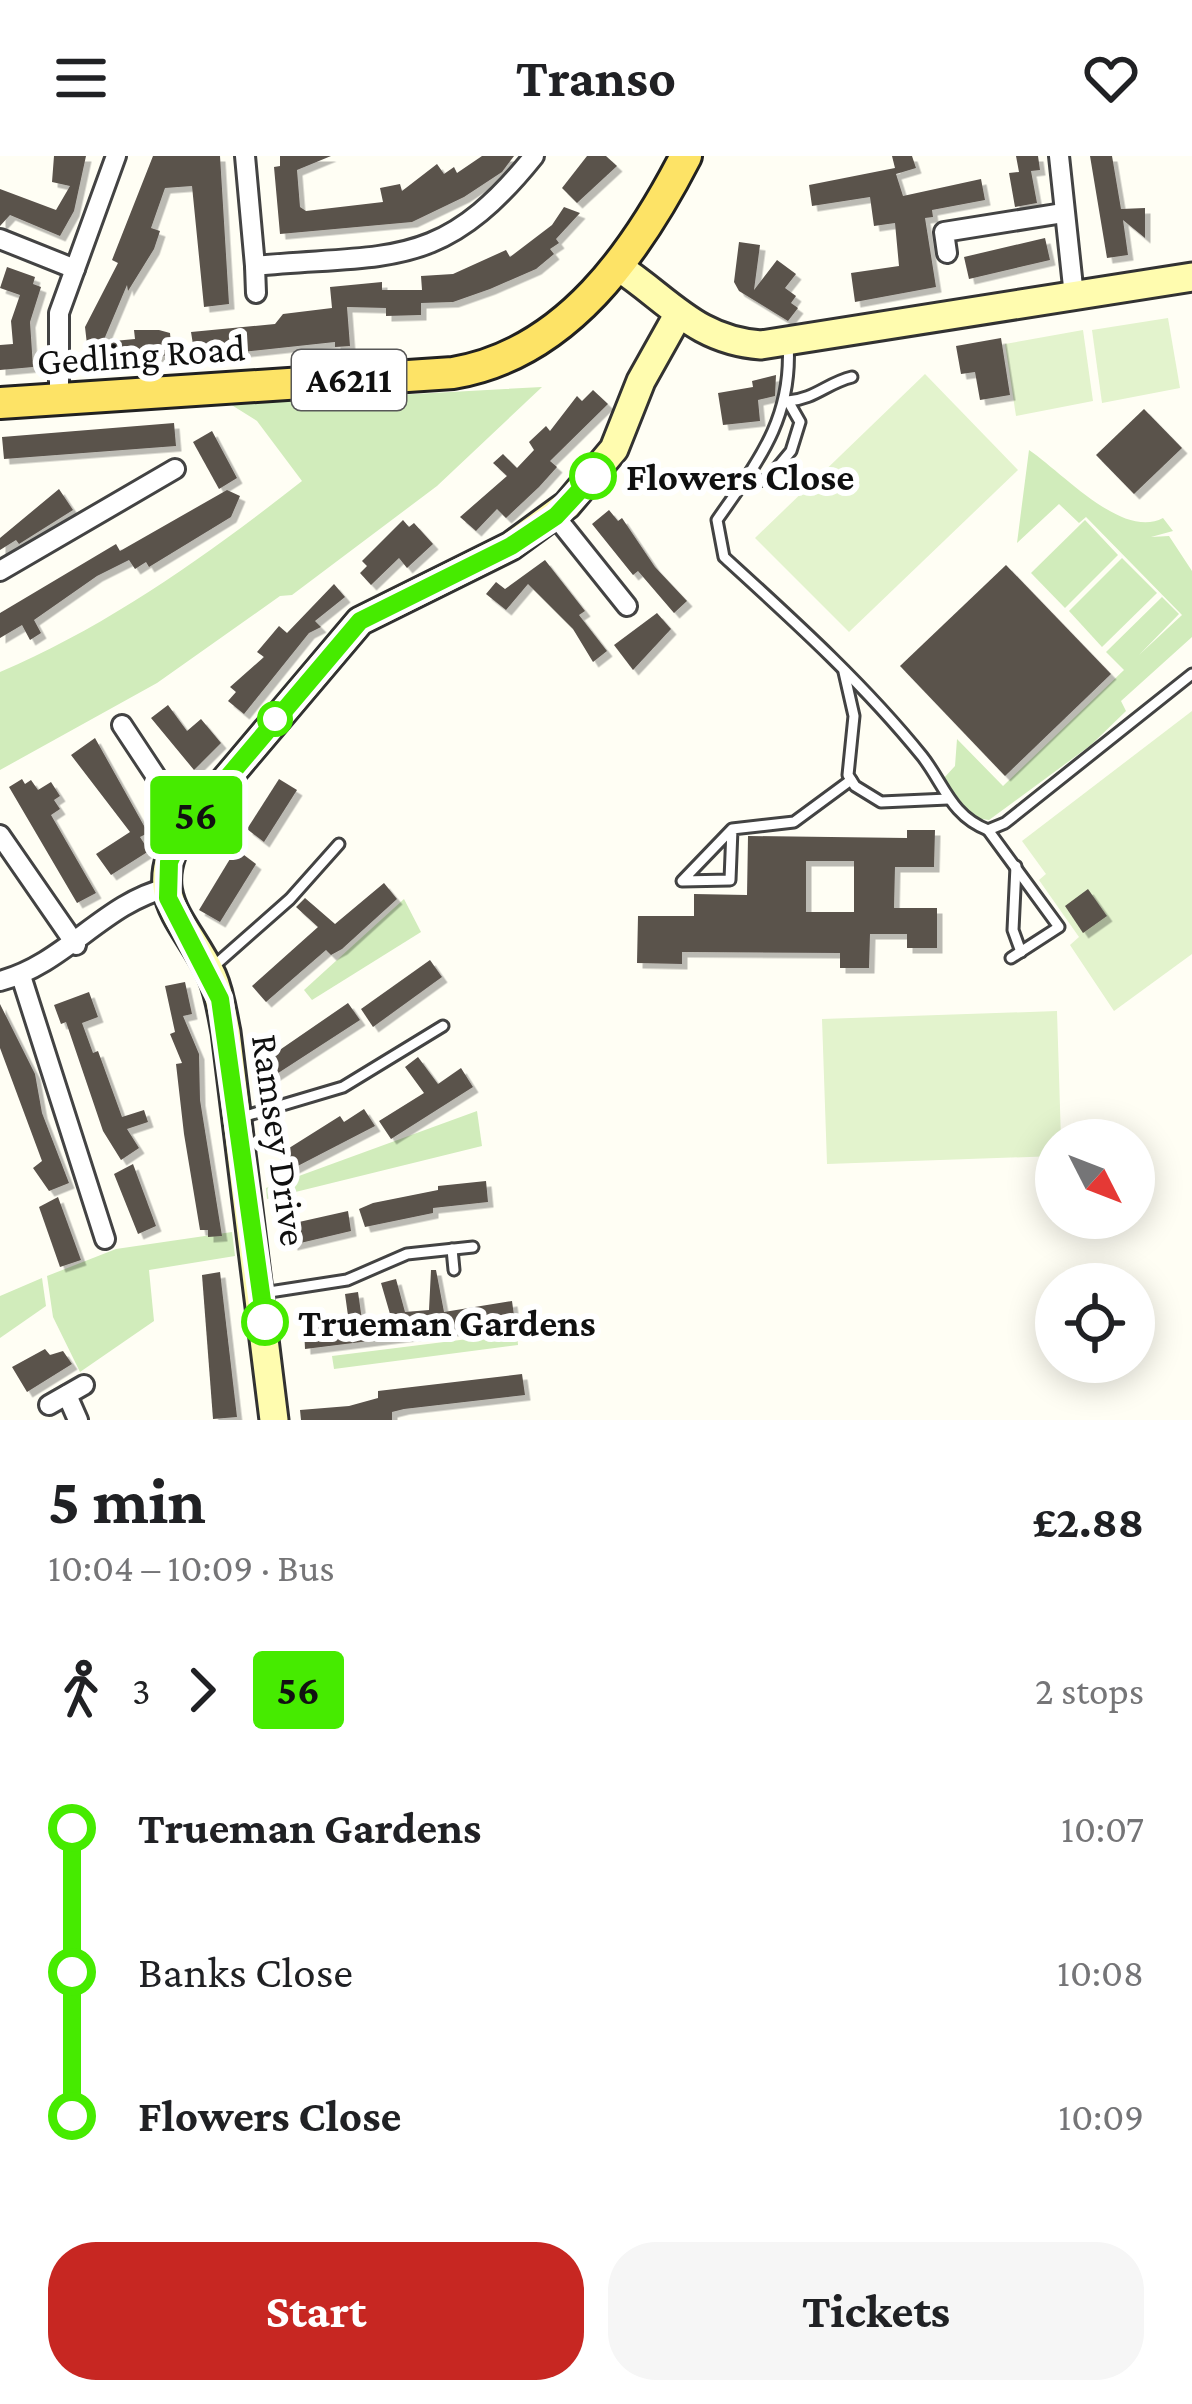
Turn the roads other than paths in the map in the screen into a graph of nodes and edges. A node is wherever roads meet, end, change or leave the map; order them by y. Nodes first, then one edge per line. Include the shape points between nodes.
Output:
1 (116, 156) edge
2 (245, 156) edge
3 (534, 156) edge
4 (686, 156) edge
5 (1059, 156) edge
6 (1063, 213) junction
7 (0, 239) edge
8 (947, 253) dead end
9 (255, 266) junction
10 (75, 268) junction
11 (612, 272) junction
12 (1192, 278) edge
13 (256, 292) dead end
14 (1074, 296) junction
15 (678, 315) junction
16 (788, 341) junction
17 (852, 376) dead end
18 (59, 398) junction
19 (788, 400) junction
20 (0, 403) edge
21 (175, 469) dead end
22 (742, 482) junction
23 (556, 516) junction
24 (0, 572) edge
25 (627, 606) dead end
26 (842, 667) junction
27 (1192, 674) edge
28 (122, 725) dead end
29 (851, 780) junction
30 (948, 799) junction
31 (197, 813) junction
32 (732, 829) junction
33 (988, 830) junction
34 (0, 835) edge
35 (339, 844) dead end
36 (1016, 866) junction
37 (167, 888) junction
38 (76, 945) junction
39 (208, 970) junction
40 (21, 976) junction
41 (0, 981) edge
42 (443, 1027) dead end
43 (238, 1118) junction
44 (98, 1218) junction
45 (77, 1226) dead end
46 (105, 1239) dead end
47 (473, 1246) dead end
48 (452, 1249) junction
49 (454, 1270) dead end
50 (262, 1293) junction
51 (49, 1406) dead end
52 (78, 1420) edge
53 (274, 1420) edge

1 - 10 street
2 - 9 street
3 - 9 street via 486,212 434,244
4 - 11 main road, A6211
5 - 6 street
6 - 8 street via 944,232
6 - 14 street
7 - 10 street
9 - 13 street
10 - 18 street via 57,325
11 - 15 street via 670,301
11 - 18 main road, Gedling Road / A6211 via 532,344 477,368
12 - 14 street
14 - 16 street
15 - 16 street via 724,342
15 - 23 street via 614,449
16 - 19 lane
17 - 19 lane via 826,382 806,400
18 - 20 main road, Gedling Road / A6211
19 - 22 lane
19 - 22 lane via 800,422 791,451 767,480
21 - 24 street via 120,488
22 - 26 lane via 717,520 724,557
23 - 25 street via 606,596
23 - 31 street via 360,621
26 - 29 lane via 854,716
26 - 30 lane via 925,760
27 - 33 lane
28 - 31 street via 125,749
29 - 30 lane via 880,802
29 - 32 lane via 794,822
30 - 33 lane
31 - 37 street via 172,854
32 - 32 lane via 720,842 682,881 730,880
33 - 36 lane
34 - 38 street
35 - 39 lane via 266,923
36 - 36 lane via 1013,930 1016,955 1059,927
37 - 38 street via 127,902
37 - 39 street, Ramsey Drive via 179,926
38 - 40 street
39 - 43 street, Ramsey Drive
40 - 41 street
40 - 44 street
42 - 43 lane via 430,1042 343,1087
43 - 50 street, Ramsey Drive
44 - 45 street
44 - 46 street
47 - 48 lane
48 - 49 lane
48 - 50 lane via 389,1258 346,1280
50 - 53 street, Ramsey Drive
51 - 52 street via 75,1390

